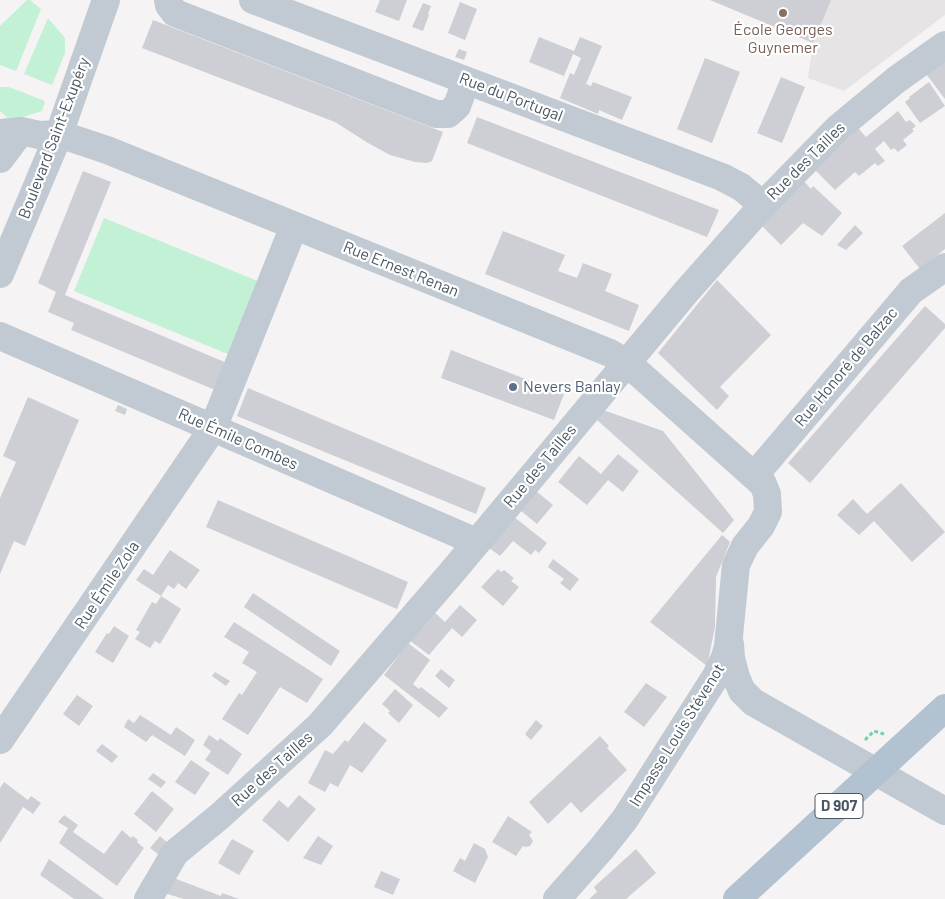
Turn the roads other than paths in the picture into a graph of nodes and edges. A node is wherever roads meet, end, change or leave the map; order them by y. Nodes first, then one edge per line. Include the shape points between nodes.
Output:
1 (106, 0) edge
2 (168, 0) edge
3 (253, 0) edge
4 (945, 45) edge
5 (466, 81) junction
6 (10, 132) edge
7 (58, 134) junction
8 (0, 159) edge
9 (763, 205) junction
10 (294, 226) junction
11 (945, 267) edge
12 (0, 274) edge
13 (0, 336) edge
14 (627, 363) junction
15 (212, 428) junction
16 (760, 485) junction
17 (475, 544) junction
18 (730, 637) junction
19 (945, 708) edge
20 (0, 740) edge
21 (875, 772) junction
22 (945, 811) edge
23 (148, 899) edge
24 (557, 899) edge
25 (738, 899) edge

1 - 7 street, Boulevard Saint-Exupéry
2 - 5 street via 175,13 436,114 453,111
3 - 5 street, Rue du Portugal
4 - 9 street, Rue des Tailles via 838,128
5 - 9 street, Rue du Portugal via 722,177
6 - 7 street, Rue Ernest Renan
6 - 8 street
7 - 10 street, Rue Ernest Renan via 107,150
7 - 12 street, Boulevard Saint-Exupéry
9 - 14 street, Rue des Tailles
10 - 14 street, Rue Ernest Renan via 610,353
10 - 15 street, Rue Émile Zola
11 - 16 street, Rue Honoré de Balzac via 911,291
13 - 15 street, Rue Émile Combes
14 - 16 street, Rue Ernest Renan
14 - 17 street, Rue des Tailles
15 - 17 street, Rue Émile Combes
15 - 20 street, Rue Émile Zola
16 - 18 street, Impasse Louis Stévenot via 768,512 736,565
17 - 23 street, Rue des Tailles via 320,725 176,853
18 - 21 street via 736,677 742,691 753,702
18 - 24 street, Impasse Louis Stévenot via 716,676 625,819
19 - 21 main road, D 907
21 - 22 street
21 - 25 main road, D 907

